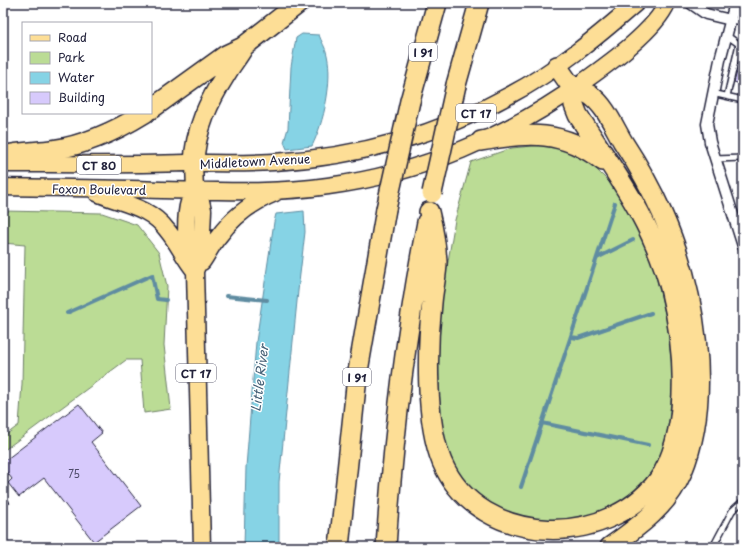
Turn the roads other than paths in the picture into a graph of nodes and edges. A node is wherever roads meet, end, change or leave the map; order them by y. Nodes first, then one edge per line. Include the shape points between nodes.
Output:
1 (299, 3) edge
2 (437, 3) edge
3 (479, 3) edge
4 (636, 3) edge
5 (667, 3) edge
6 (690, 3) edge
7 (735, 3) edge
8 (731, 20) junction
9 (743, 22) edge
10 (726, 35) junction
11 (741, 45) edge
12 (243, 47) junction
13 (557, 66) junction
14 (573, 89) junction
15 (712, 93) junction
16 (727, 96) junction
17 (743, 100) edge
18 (152, 108) edge
19 (143, 114) edge
20 (481, 141) junction
21 (3, 156) edge
22 (743, 158) edge
23 (716, 159) junction
24 (194, 163) junction
25 (3, 164) edge
26 (618, 175) junction
27 (3, 187) edge
28 (90, 188) junction
29 (287, 190) junction
30 (195, 191) junction
31 (429, 212) junction
32 (743, 246) edge
33 (195, 271) junction
34 (743, 501) edge
35 (202, 547) edge
36 (339, 547) edge
37 (386, 547) edge
38 (610, 547) edge
39 (713, 547) edge

1 - 12 highway
2 - 36 highway, I 91, bridge via 410,100 386,209 357,376
3 - 31 highway, bridge via 456,85
4 - 13 main road, Middletown Avenue / CT 17
5 - 14 main road, CT 17 via 658,18 636,40
6 - 8 street via 706,14
7 - 8 street
8 - 9 lane
8 - 10 street
10 - 11 lane
10 - 15 street
11 - 16 lane
12 - 18 highway via 226,54
12 - 24 highway via 204,114 196,141
13 - 14 highway
13 - 24 main road, Middletown Avenue / CT 17 via 517,92 476,113 388,144 350,153 292,161
14 - 20 main road, CT 17 via 534,114
14 - 26 highway via 575,109
14 - 38 highway via 590,95 600,106 641,170 658,203 683,273 692,314 697,356 695,418 689,451 679,480 657,509
15 - 16 lane
15 - 23 street via 707,124
16 - 17 lane
19 - 21 highway via 114,131 81,144
20 - 26 highway via 527,135 559,138 574,142 588,150
20 - 29 main road, CT 17 via 374,178
22 - 23 lane
23 - 32 street
24 - 25 main road, Foxon Boulevard / CT 80
24 - 30 main road, Middletown Avenue
26 - 31 highway via 644,219 667,277 680,349 680,402 670,455 663,473 652,489 632,510 613,523 578,535 540,537 498,524 467,501 454,486 446,471 436,444 432,410 430,328 437,264
27 - 28 main road, Foxon Boulevard / CT 80
28 - 30 main road, Foxon Boulevard / CT 80
28 - 33 main road via 136,206 155,218 168,230
29 - 30 main road, CT 80
29 - 33 main road via 262,199 235,218
30 - 33 main road, Middletown Avenue via 201,201 203,212 201,256
31 - 37 highway via 400,386
33 - 35 main road, Middletown Avenue / CT 17
34 - 39 lane via 732,511

